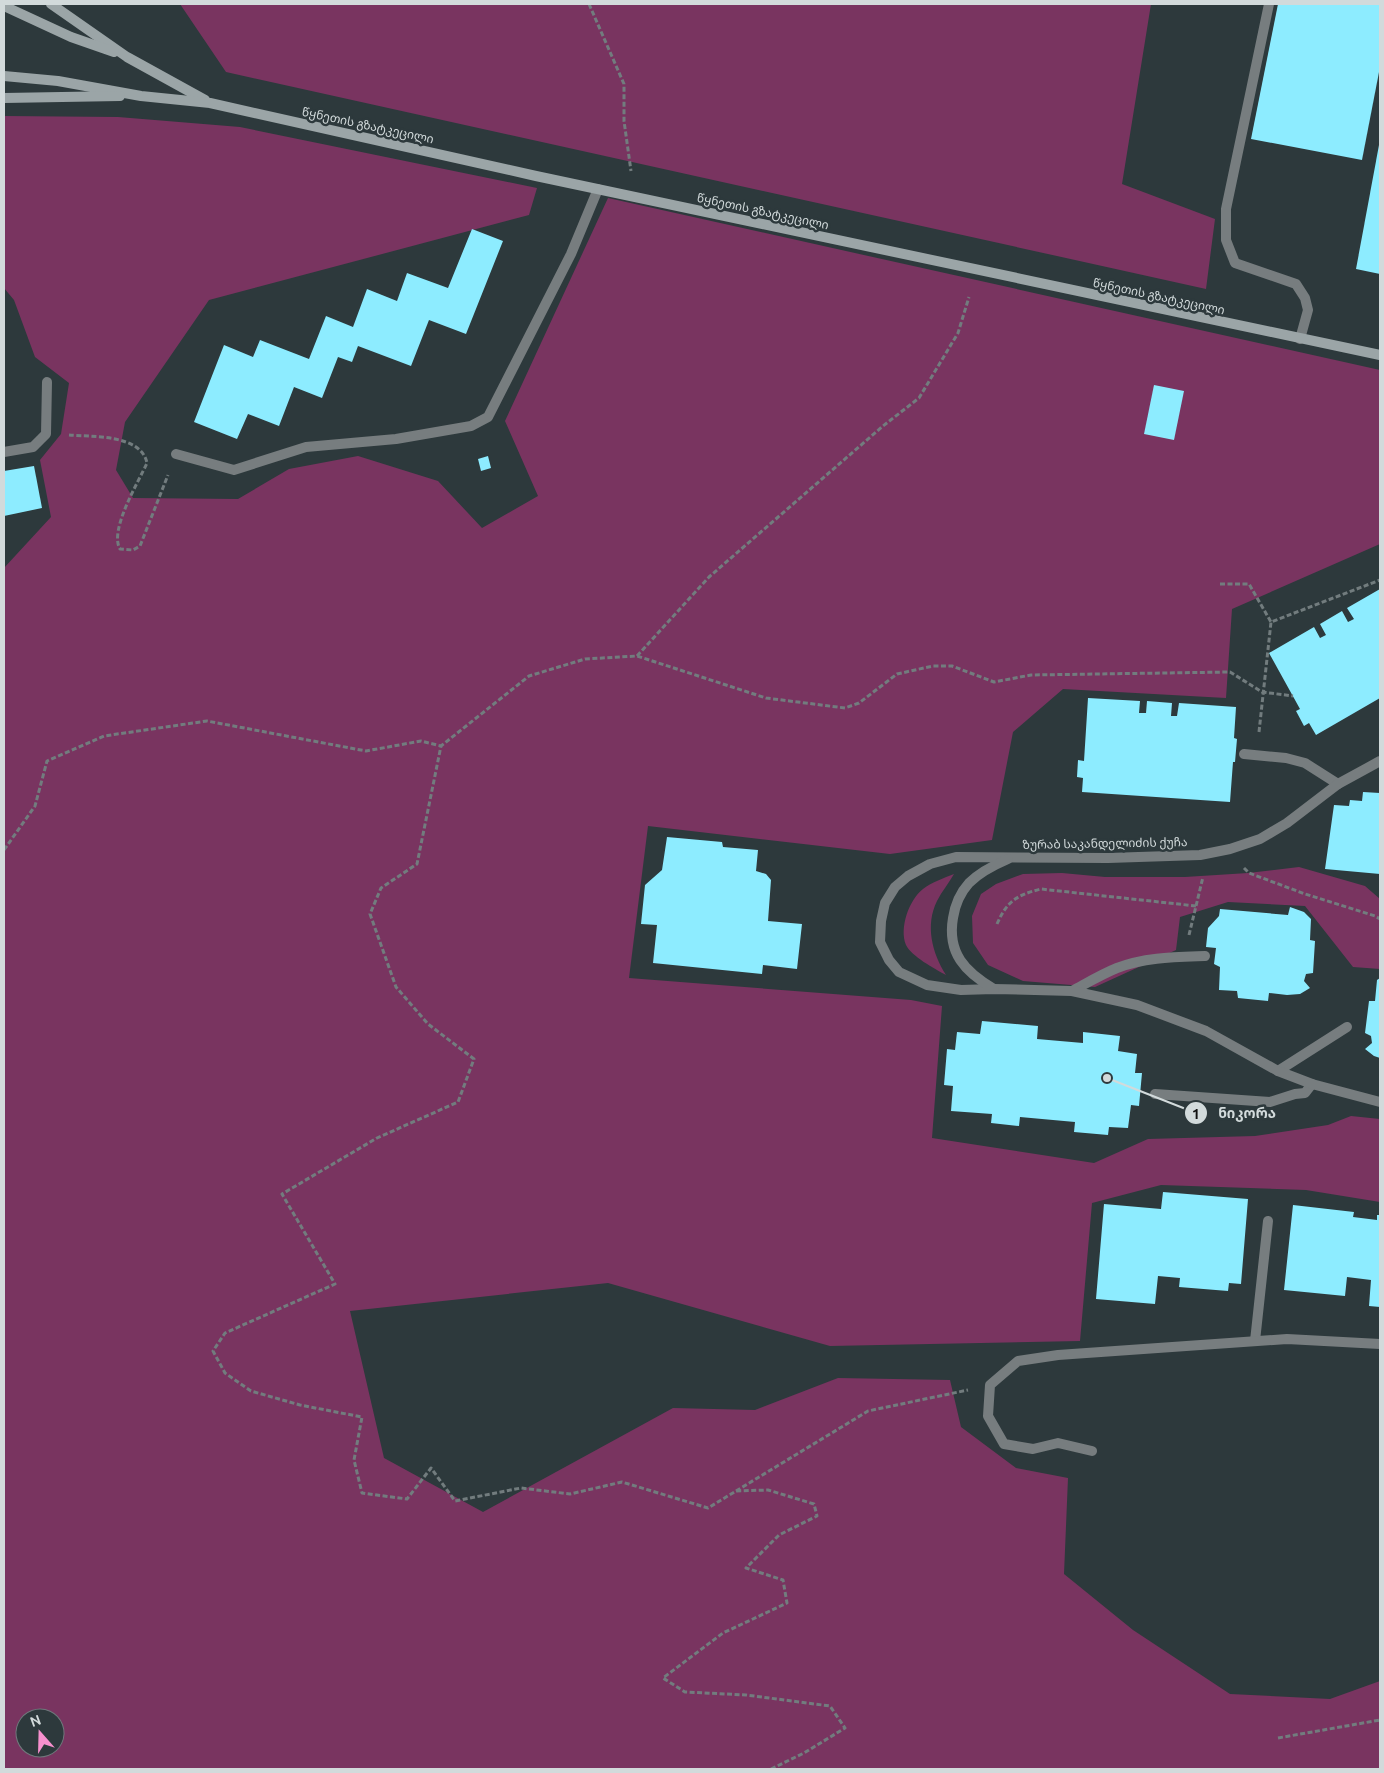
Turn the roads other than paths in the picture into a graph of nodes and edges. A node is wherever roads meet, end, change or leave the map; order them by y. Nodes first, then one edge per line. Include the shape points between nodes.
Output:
1 (51, 4) edge
2 (1270, 4) edge
3 (4, 6) edge
4 (127, 57) junction
5 (4, 76) edge
6 (141, 96) junction
7 (4, 98) edge
8 (210, 103) junction
9 (598, 189) junction
10 (1300, 339) junction
11 (1380, 356) edge
12 (47, 382) dead end
13 (4, 452) edge
14 (176, 454) road end
15 (1244, 754) dead end
16 (1380, 761) edge
17 (1338, 784) junction
18 (1014, 857) junction
19 (1205, 956) dead end
20 (994, 989) junction
21 (1072, 991) junction
22 (1347, 1027) dead end
23 (1278, 1071) junction
24 (1312, 1084) junction
25 (1155, 1094) dead end
26 (1380, 1102) edge
27 (1268, 1221) dead end
28 (1255, 1341) junction
29 (1380, 1344) edge
30 (1092, 1451) dead end

1 - 4 main road
2 - 10 street via 1226,209 1226,240 1236,263 1296,284 1308,310
3 - 4 main road via 71,37
4 - 8 main road
5 - 6 main road via 58,81
6 - 7 main road
6 - 8 main road, წყნეთის გზატკეცილი
8 - 9 main road, წყნეთის გზატკეცილი
9 - 10 main road, წყნეთის გზატკეცილი
9 - 14 street via 571,254 488,417 471,426 415,436 306,447 234,470
10 - 11 main road, წყნეთის გზატკეცილი
12 - 13 street via 46,434 32,448
15 - 17 street via 1305,763
16 - 17 street, ზურაბ საკანდელიძის ქუჩა
17 - 18 street, ზურაბ საკანდელიძის ქუჩა via 1287,823 1260,839 1230,849 1200,855
18 - 20 street, ზურაბ საკანდელიძის ქუჩა via 989,867 968,884 955,904 951,927 953,947 963,965
18 - 20 street, ზურაბ საკანდელიძის ქუჩა via 956,857 930,864 895,887 885,903 881,921 880,942 899,972 927,985 961,990
19 - 21 street via 1139,962 1117,968
20 - 21 street, ზურაბ საკანდელიძის ქუჩა
21 - 23 street, ზურაბ საკანდელიძის ქუჩა via 1137,1005 1198,1028
22 - 23 street
23 - 24 street, ზურაბ საკანდელიძის ქუჩა
24 - 25 street via 1305,1093 1270,1102
24 - 26 street, ზურაბ საკანდელიძის ქუჩა
27 - 28 street
28 - 29 street via 1287,1339
28 - 30 street via 1058,1355 1018,1361 990,1386 988,1416 1004,1444 1034,1449 1058,1443

